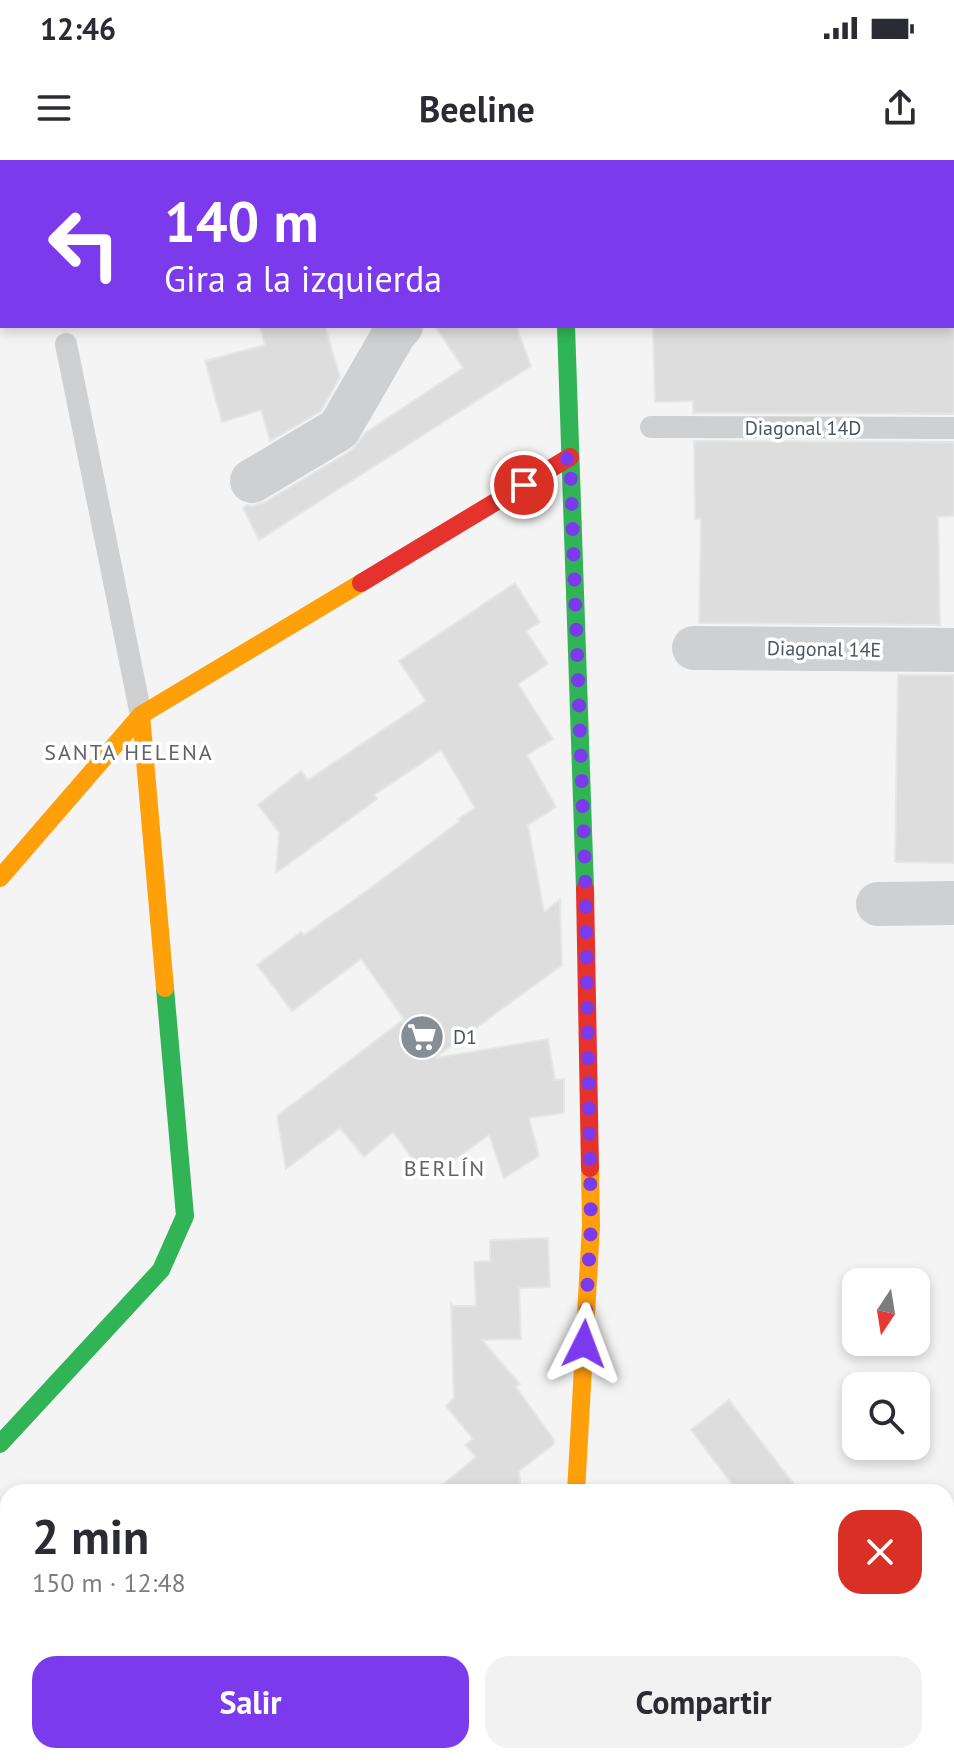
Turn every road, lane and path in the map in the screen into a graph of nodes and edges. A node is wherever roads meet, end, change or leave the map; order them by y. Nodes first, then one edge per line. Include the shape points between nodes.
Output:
1 (399, 328) edge
2 (566, 328) edge
3 (66, 344) dead end
4 (651, 427) dead end
5 (954, 428) edge
6 (570, 457) junction
7 (252, 481) dead end
8 (694, 648) dead end
9 (954, 650) edge
10 (141, 715) junction
11 (0, 878) edge
12 (954, 903) edge
13 (878, 904) dead end
14 (0, 1444) edge
15 (576, 1484) edge

1 - 7 street via 339,429
2 - 6 street
3 - 10 lane
4 - 5 lane, Diagonal 14D
6 - 10 street
6 - 15 street via 591,1226
8 - 9 street, Diagonal 14E
10 - 11 street
10 - 14 street via 185,1216 161,1270
12 - 13 street

